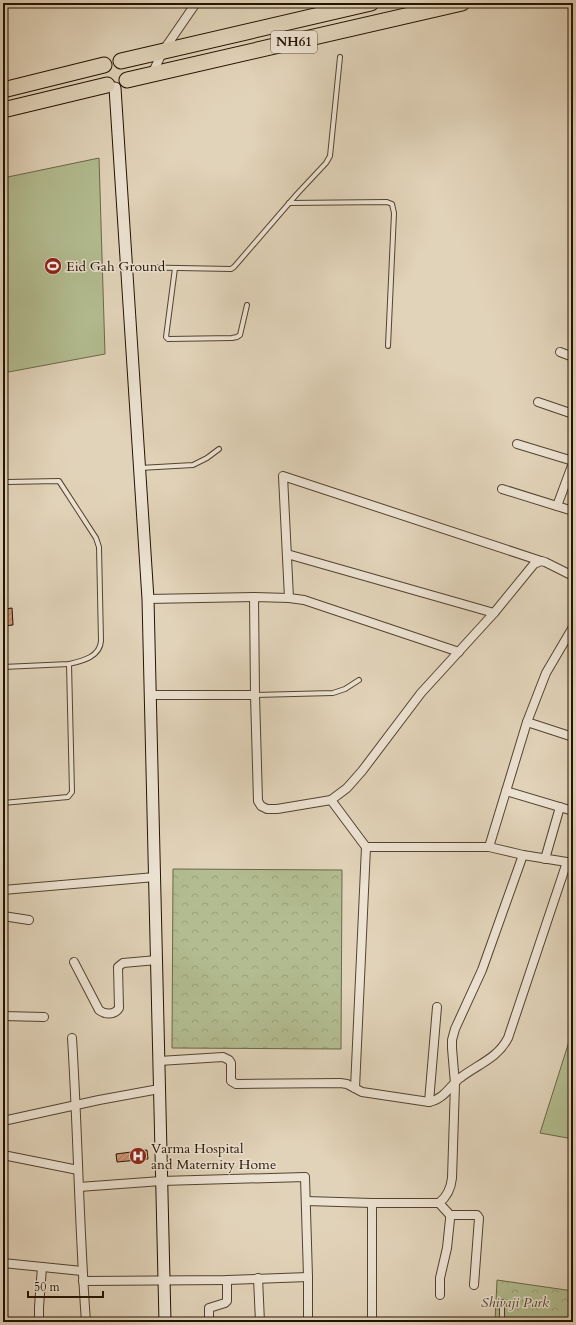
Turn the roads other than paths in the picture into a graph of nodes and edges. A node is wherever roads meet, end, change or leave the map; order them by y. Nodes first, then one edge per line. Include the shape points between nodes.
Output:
1 (196, 3) edge
2 (371, 3) edge
3 (462, 3) edge
4 (163, 51) junction
5 (340, 57) dead end
6 (121, 61) junction
7 (104, 65) junction
8 (152, 75) junction
9 (116, 84) junction
10 (3, 90) edge
11 (3, 110) edge
12 (289, 203) junction
13 (127, 267) junction
14 (175, 268) junction
15 (247, 305) dead end
16 (388, 346) dead end
17 (560, 352) dead end
18 (573, 357) edge
19 (538, 402) dead end
20 (573, 414) edge
21 (517, 444) dead end
22 (219, 449) dead end
23 (573, 462) edge
24 (140, 468) junction
25 (7, 482) dead end
26 (502, 489) dead end
27 (558, 506) junction
28 (573, 511) edge
29 (286, 554) junction
30 (541, 561) junction
31 (573, 576) edge
32 (254, 597) junction
33 (289, 598) junction
34 (148, 599) junction
35 (494, 613) junction
36 (572, 631) edge
37 (459, 652) junction
38 (69, 664) junction
39 (3, 667) edge
40 (359, 680) dead end
41 (150, 695) junction
42 (255, 695) junction
43 (528, 722) junction
44 (573, 737) edge
45 (506, 791) junction
46 (331, 800) junction
47 (3, 803) edge
48 (560, 807) junction
49 (573, 811) edge
50 (366, 847) junction
51 (489, 847) junction
52 (523, 855) junction
53 (545, 859) junction
54 (570, 863) edge
55 (155, 878) junction
56 (3, 890) edge
57 (3, 916) edge
58 (29, 920) dead end
59 (157, 960) junction
60 (74, 962) dead end
61 (436, 1007) dead end
62 (3, 1016) edge
63 (44, 1017) dead end
64 (72, 1038) dead end
65 (159, 1061) junction
66 (455, 1084) junction
67 (355, 1088) junction
68 (159, 1089) junction
69 (429, 1102) junction
70 (76, 1105) junction
71 (3, 1120) edge
72 (3, 1155) edge
73 (78, 1170) junction
74 (162, 1181) junction
75 (79, 1187) junction
76 (306, 1201) junction
77 (372, 1203) junction
78 (439, 1203) junction
79 (450, 1215) junction
80 (3, 1263) edge
81 (42, 1267) junction
82 (82, 1270) junction
83 (308, 1277) junction
84 (258, 1278) junction
85 (164, 1280) junction
86 (227, 1280) junction
87 (83, 1281) junction
88 (474, 1285) dead end
89 (440, 1295) dead end
90 (502, 1302) dead end
91 (39, 1322) edge
92 (86, 1322) edge
93 (165, 1322) edge
94 (209, 1322) edge
95 (260, 1322) edge
96 (308, 1322) edge
97 (372, 1322) edge
98 (502, 1322) edge

1 - 4 street
2 - 4 highway, NH61
3 - 8 highway, NH61
4 - 6 highway, NH61
4 - 8 street
5 - 12 lane via 330,156
6 - 7 highway, NH61 via 112,60
6 - 9 highway via 129,72
7 - 9 highway via 102,78
7 - 10 highway, NH61
8 - 9 highway, NH61
9 - 11 highway, NH61
9 - 13 street
12 - 14 lane via 231,269
12 - 16 lane via 392,204 394,213
13 - 14 lane
13 - 24 street
14 - 15 lane via 166,337 168,339 237,337 240,335
17 - 18 street
19 - 20 street
21 - 23 street
22 - 24 lane via 193,465
23 - 27 street
24 - 34 street
25 - 38 lane via 59,481 98,542 101,645 94,656
26 - 27 street
27 - 28 street
29 - 30 street via 283,476
29 - 33 street
29 - 35 street
30 - 31 street
30 - 35 street via 534,564
32 - 33 street
32 - 34 street
32 - 42 street
33 - 37 street via 304,600
34 - 41 street
35 - 37 street
36 - 43 street via 546,673
37 - 46 street via 421,693 362,772
38 - 39 lane
38 - 47 lane via 71,795
40 - 42 lane via 333,693
41 - 42 street
41 - 55 street
42 - 46 street via 258,801 261,806 277,809
43 - 44 street
43 - 45 street
45 - 48 street
45 - 51 street
46 - 50 street
48 - 49 street
48 - 53 street
50 - 51 street
50 - 67 street
51 - 52 street
52 - 53 street
52 - 66 street via 482,970 454,1034 452,1048
53 - 54 street
54 - 66 street via 508,1038 495,1055
55 - 56 street
55 - 59 street
57 - 58 street
59 - 60 street via 123,963 118,967 119,1008 115,1012 105,1013 99,1010
59 - 65 street
61 - 69 street
62 - 63 street
64 - 70 street
65 - 67 street via 223,1057 231,1063 232,1080 236,1084 340,1083
65 - 68 street
66 - 69 street via 440,1098
66 - 78 street via 451,1185 445,1199
67 - 69 street via 362,1092
68 - 70 street
68 - 74 street
70 - 71 street
70 - 73 street
72 - 73 street
73 - 75 street
74 - 75 street
74 - 76 street via 305,1177
74 - 85 street
75 - 82 street
76 - 77 street
76 - 83 street
77 - 78 street
77 - 97 street
78 - 79 street
79 - 88 street via 478,1216
79 - 89 street via 447,1248 440,1278
80 - 81 street
81 - 82 street
81 - 91 street
82 - 87 street
83 - 84 street
83 - 96 street
84 - 86 street
84 - 95 street
85 - 86 street
85 - 87 street
85 - 93 street
86 - 94 street via 227,1301 209,1308
87 - 92 street
90 - 98 lane

